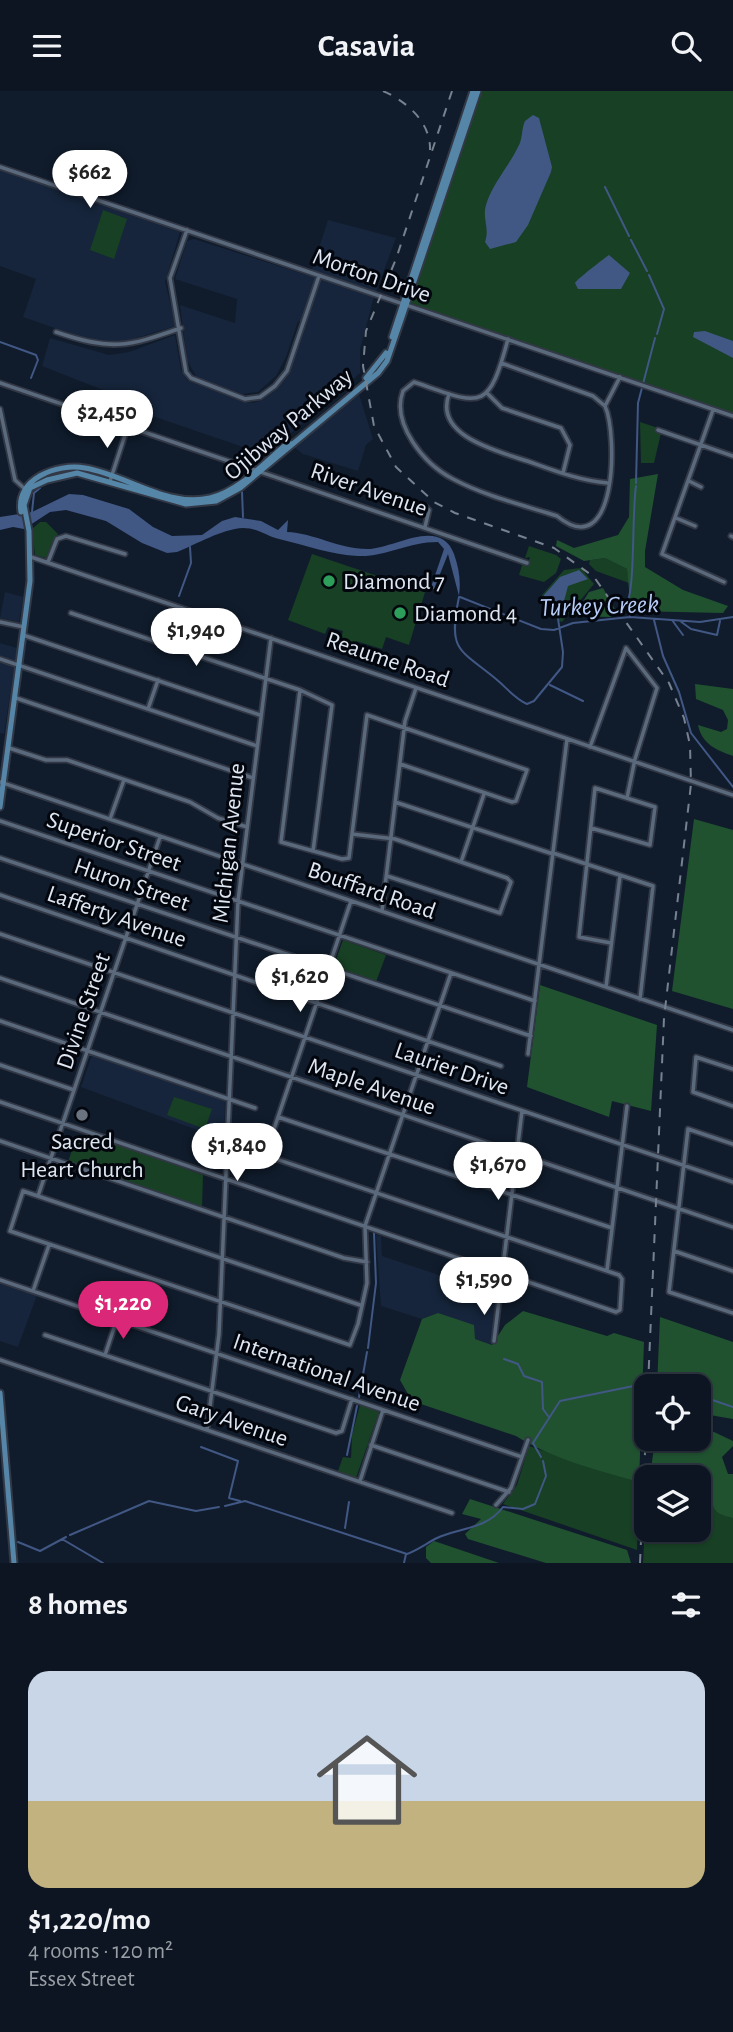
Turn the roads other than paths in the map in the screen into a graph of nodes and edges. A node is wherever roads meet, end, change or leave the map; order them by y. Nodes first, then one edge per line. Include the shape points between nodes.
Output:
1 (476, 91) edge
2 (0, 167) edge
3 (187, 230) junction
4 (319, 275) junction
5 (405, 304) junction
6 (181, 328) junction
7 (55, 332) dead end
8 (508, 339) junction
9 (501, 363) junction
10 (620, 377) junction
11 (0, 383) edge
12 (487, 393) junction
13 (449, 394) junction
14 (605, 407) junction
15 (0, 409) edge
16 (713, 409) junction
17 (733, 416) edge
18 (128, 426) junction
19 (658, 429) dead end
20 (3, 432) edge
21 (701, 445) junction
22 (733, 456) edge
23 (258, 470) junction
24 (563, 473) junction
25 (110, 479) junction
26 (689, 481) junction
27 (608, 483) junction
28 (701, 487) dead end
29 (25, 490) junction
30 (426, 507) dead end
31 (676, 518) junction
32 (695, 526) dead end
33 (425, 527) junction
34 (125, 554) dead end
35 (31, 557) junction
36 (48, 562) junction
37 (527, 563) dead end
38 (724, 582) dead end
39 (182, 608) junction
40 (71, 613) dead end
41 (0, 622) edge
42 (24, 627) junction
43 (23, 635) junction
44 (271, 638) junction
45 (169, 646) junction
46 (0, 659) edge
47 (20, 666) junction
48 (265, 678) junction
49 (158, 680) junction
50 (416, 688) junction
51 (300, 690) junction
52 (16, 698) junction
53 (148, 709) junction
54 (260, 715) junction
55 (404, 727) junction
56 (567, 739) junction
57 (257, 746) junction
58 (590, 747) junction
59 (9, 748) junction
60 (635, 762) junction
61 (400, 764) junction
62 (253, 778) junction
63 (124, 780) junction
64 (2, 783) edge
65 (484, 793) junction
66 (733, 795) edge
67 (627, 798) junction
68 (395, 802) junction
69 (0, 807) edge
70 (110, 819) junction
71 (0, 821) edge
72 (247, 827) junction
73 (473, 827) junction
74 (591, 828) junction
75 (352, 834) junction
76 (160, 836) junction
77 (391, 840) junction
78 (313, 852) junction
79 (553, 853) junction
80 (0, 858) edge
81 (461, 862) junction
82 (243, 864) junction
83 (587, 864) junction
84 (149, 871) junction
85 (387, 876) junction
86 (620, 876) junction
87 (0, 895) edge
88 (238, 901) junction
89 (351, 901) junction
90 (138, 904) junction
91 (382, 912) junction
92 (0, 934) edge
93 (341, 936) junction
94 (235, 937) junction
95 (127, 938) junction
96 (611, 943) junction
97 (539, 965) junction
98 (329, 969) junction
99 (115, 973) junction
100 (451, 973) junction
101 (233, 974) junction
102 (0, 978) edge
103 (606, 987) junction
104 (640, 999) junction
105 (535, 1001) junction
106 (317, 1003) junction
107 (440, 1006) junction
108 (231, 1012) junction
109 (101, 1013) junction
110 (0, 1021) edge
111 (733, 1030) edge
112 (531, 1036) junction
113 (306, 1037) junction
114 (428, 1040) junction
115 (88, 1051) junction
116 (528, 1054) dead end
117 (229, 1056) junction
118 (0, 1065) edge
119 (500, 1066) dead end
120 (733, 1069) edge
121 (416, 1075) junction
122 (292, 1077) junction
123 (75, 1090) junction
124 (228, 1099) junction
125 (0, 1102) edge
126 (627, 1106) dead end
127 (733, 1106) edge
128 (256, 1108) dead end
129 (522, 1111) junction
130 (402, 1115) junction
131 (278, 1117) junction
132 (64, 1124) junction
133 (272, 1135) dead end
134 (0, 1141) edge
135 (226, 1142) junction
136 (733, 1144) edge
137 (623, 1145) junction
138 (516, 1153) junction
139 (389, 1155) junction
140 (51, 1159) junction
141 (684, 1166) junction
142 (224, 1179) junction
143 (733, 1182) edge
144 (617, 1188) junction
145 (376, 1192) junction
146 (511, 1195) junction
147 (38, 1196) junction
148 (679, 1209) junction
149 (223, 1217) junction
150 (365, 1226) junction
151 (733, 1227) edge
152 (612, 1228) junction
153 (506, 1236) junction
154 (49, 1245) junction
155 (674, 1251) junction
156 (222, 1258) junction
157 (368, 1262) junction
158 (607, 1270) junction
159 (733, 1271) edge
160 (502, 1273) junction
161 (0, 1280) edge
162 (33, 1291) junction
163 (220, 1303) junction
164 (360, 1305) junction
165 (733, 1313) edge
166 (117, 1319) junction
167 (44, 1335) dead end
168 (494, 1341) dead end
169 (216, 1353) junction
170 (105, 1355) junction
171 (0, 1360) edge
172 (212, 1391) junction
173 (0, 1393) edge
174 (352, 1399) junction
175 (383, 1410) junction
176 (206, 1430) junction
177 (528, 1440) dead end
178 (371, 1445) junction
179 (523, 1457) junction
180 (360, 1481) junction
181 (509, 1492) junction
182 (496, 1505) dead end
183 (453, 1513) dead end
184 (15, 1563) edge

1 - 5 main road, Ojibway Parkway
2 - 3 street, Morton Drive
3 - 4 street, Morton Drive
3 - 6 street via 170,278
4 - 5 street, Morton Drive
4 - 6 street via 287,371 260,397 245,398 191,379 184,366
5 - 8 street, Morton Drive
5 - 23 main road, Ojibway Parkway via 376,369
6 - 7 street via 110,346
8 - 9 street
8 - 10 street, Morton Drive
9 - 12 street via 496,383
9 - 14 street via 593,396
10 - 14 street
10 - 16 street, Morton Drive
11 - 18 street, River Avenue
12 - 13 street via 466,399
12 - 24 street via 502,408 561,428 570,445
13 - 24 street via 446,412 467,437
13 - 27 street via 414,382 405,386 399,401 400,416 411,439 451,478 576,526 600,519
14 - 27 street via 611,434
15 - 20 street
16 - 17 street, Morton Drive
16 - 21 street
18 - 23 street, River Avenue
18 - 25 street
19 - 21 street
20 - 29 street via 15,480
21 - 22 street
21 - 26 street
23 - 25 main road, Ojibway Parkway via 222,494 192,500
23 - 33 street, River Avenue
24 - 27 street
25 - 29 main road, Ojibway Parkway via 69,473
26 - 28 street
26 - 31 street
29 - 35 main road via 23,511
30 - 33 street
31 - 32 street
31 - 38 street via 662,554
33 - 37 street, River Avenue
34 - 36 street via 66,536 57,539
35 - 36 street, Reaume Road
35 - 42 main road
36 - 39 street, Reaume Road
39 - 44 street, Reaume Road
39 - 45 street
40 - 45 street
41 - 42 street
42 - 43 main road
43 - 47 main road
43 - 49 street
44 - 48 street, Michigan Avenue
44 - 50 street, Reaume Road
45 - 48 street
46 - 47 street
47 - 52 main road
47 - 53 street
48 - 51 street
48 - 54 street, Michigan Avenue
49 - 53 street
49 - 54 street
50 - 55 street
50 - 56 street, Reaume Road
51 - 78 street via 332,705
51 - 78 street via 281,842
52 - 59 main road
52 - 62 street
53 - 57 street
54 - 57 street, Michigan Avenue
55 - 61 street
55 - 65 street via 527,770 516,801
55 - 75 street via 367,715
56 - 58 street, Reaume Road
56 - 79 street
57 - 62 street, Michigan Avenue
58 - 60 street, Reaume Road
58 - 60 street via 626,648 657,688
59 - 63 street via 46,760 67,760
59 - 64 main road
60 - 66 street, Reaume Road
60 - 67 street
61 - 65 street
61 - 68 street
62 - 72 street, Michigan Avenue
63 - 70 street
63 - 72 street
64 - 69 main road
64 - 70 street, Bouffard Road
65 - 73 street
67 - 74 street via 595,788
67 - 74 street via 654,807 650,845
68 - 73 street
68 - 77 street
70 - 76 street, Bouffard Road
71 - 84 street, Superior Street
72 - 82 street, Michigan Avenue
73 - 79 street
73 - 81 street
74 - 83 street
75 - 77 street
75 - 78 street via 346,860
76 - 82 street, Bouffard Road
76 - 84 street, Divine Street
77 - 81 street
77 - 85 street
79 - 83 street
79 - 97 street
80 - 90 street, Huron Street
81 - 85 street via 511,879 500,913
82 - 88 street, Michigan Avenue
82 - 89 street, Bouffard Road
83 - 86 street
83 - 96 street via 579,939
84 - 88 street, Superior Street
84 - 90 street, Divine Street
85 - 91 street
86 - 96 street
86 - 104 street via 653,886
87 - 95 street, Lafferty Avenue
88 - 93 street, Superior Street
88 - 94 street, Michigan Avenue
89 - 91 street, Bouffard Road
89 - 93 street
90 - 94 street, Huron Street
90 - 95 street, Divine Street
91 - 97 street, Bouffard Road
92 - 99 street, Laurier Drive
93 - 98 street
93 - 100 street, Superior Street
94 - 98 street, Huron Street
94 - 101 street, Michigan Avenue
95 - 99 street, Divine Street
95 - 101 street, Lafferty Avenue
96 - 103 street
97 - 103 street, Bouffard Road
97 - 105 street
98 - 106 street
98 - 107 street, Huron Street
99 - 108 street, Laurier Drive
99 - 109 street, Divine Street
100 - 105 street, Superior Street
100 - 107 street
101 - 106 street, Lafferty Avenue
101 - 108 street, Michigan Avenue
102 - 109 street, Maple Avenue
103 - 104 street, Bouffard Road
104 - 111 street, Bouffard Road
105 - 112 street
106 - 113 street
106 - 114 street, Lafferty Avenue
107 - 112 street, Huron Street
107 - 114 street
108 - 113 street, Laurier Drive
108 - 117 street, Michigan Avenue
109 - 115 street, Divine Street
109 - 117 street, Maple Avenue
110 - 115 street
112 - 116 street
113 - 121 street, Laurier Drive
113 - 122 street
114 - 119 street, Lafferty Avenue
114 - 121 street
115 - 123 street, Divine Street
115 - 124 street
117 - 122 street, Maple Avenue
117 - 124 street, Michigan Avenue
118 - 123 street
120 - 127 street via 696,1057 693,1092
121 - 129 street, Laurier Drive
121 - 130 street
122 - 130 street, Maple Avenue
122 - 131 street
123 - 132 street, Divine Street
124 - 128 street
124 - 135 street, Michigan Avenue
125 - 132 street
126 - 137 street
129 - 137 street, Laurier Drive
129 - 138 street
130 - 138 street, Maple Avenue
130 - 139 street
131 - 133 street
131 - 139 street
132 - 140 street, Divine Street
132 - 142 street
134 - 140 street
135 - 142 street, Michigan Avenue
135 - 145 street
136 - 141 street via 688,1129
137 - 141 street, Laurier Drive
137 - 144 street
138 - 144 street, Maple Avenue
138 - 146 street
139 - 145 street
139 - 146 street
140 - 147 street, Divine Street
140 - 149 street
141 - 143 street, Laurier Drive
141 - 148 street
142 - 149 street, Michigan Avenue
142 - 150 street
144 - 148 street, Maple Avenue
144 - 152 street
145 - 150 street
145 - 153 street
146 - 152 street
146 - 153 street
147 - 154 street via 23,1191 10,1231
147 - 156 street
148 - 151 street, Maple Avenue
148 - 155 street
149 - 156 street, Michigan Avenue
149 - 157 street
150 - 157 street
150 - 160 street
152 - 158 street
153 - 158 street
153 - 160 street
154 - 162 street
154 - 163 street
155 - 159 street
155 - 165 street via 669,1292
156 - 163 street, Michigan Avenue
156 - 164 street
157 - 164 street
158 - 160 street via 622,1279 621,1309 616,1312
160 - 168 street
161 - 162 street, International Avenue
162 - 166 street, International Avenue
163 - 164 street via 346,1346 352,1343
163 - 169 street, Michigan Avenue
166 - 169 street, International Avenue
166 - 170 street
167 - 170 street
169 - 172 street, Michigan Avenue
169 - 174 street, International Avenue
170 - 172 street
171 - 176 street, Gary Avenue
172 - 174 street via 336,1433 342,1431
172 - 176 street, Michigan Avenue
173 - 184 main road
174 - 175 street, International Avenue
175 - 178 street
175 - 179 street, International Avenue
176 - 180 street, Gary Avenue
177 - 179 street
178 - 180 street
178 - 181 street
179 - 181 street
180 - 183 street, Gary Avenue
181 - 182 street

